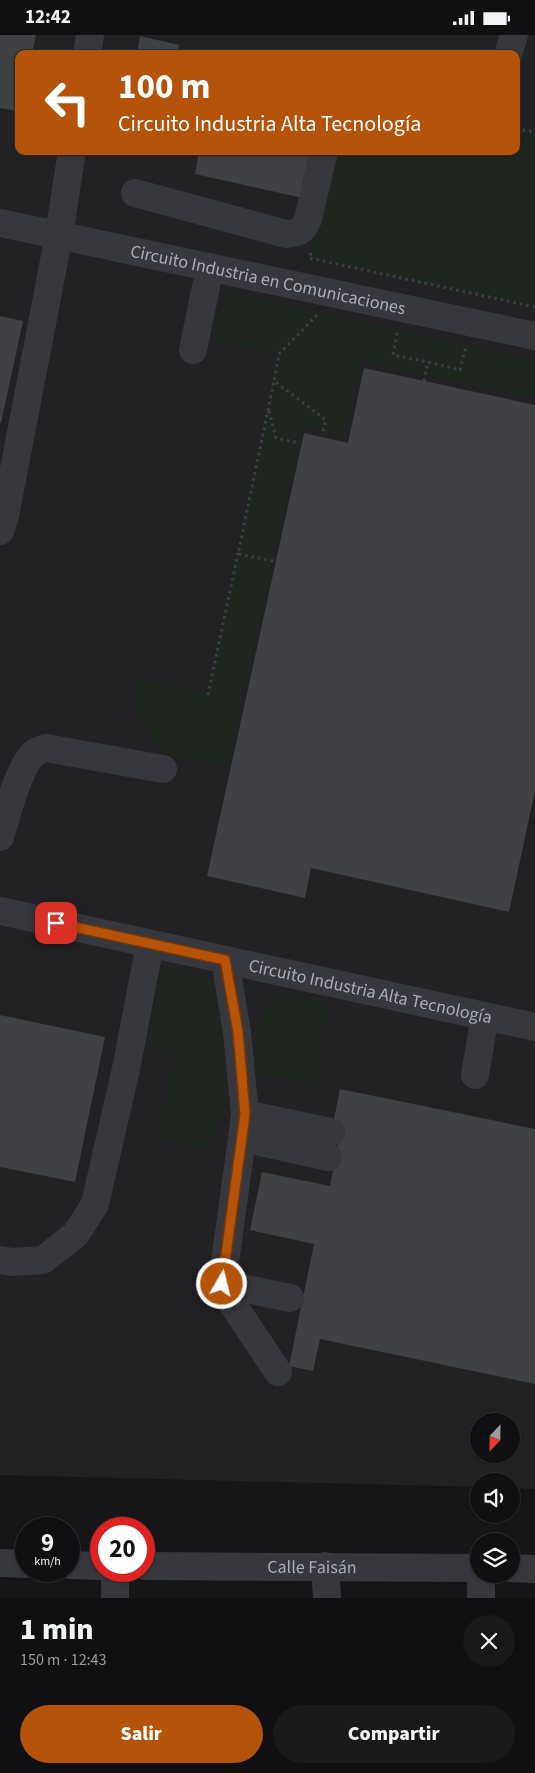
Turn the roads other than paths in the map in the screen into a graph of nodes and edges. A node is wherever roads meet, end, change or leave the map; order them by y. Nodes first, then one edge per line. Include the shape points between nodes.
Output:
1 (90, 35) edge
2 (514, 35) edge
3 (88, 50) edge
4 (509, 50) edge
5 (71, 155) edge
6 (323, 155) edge
7 (135, 193) dead end
8 (0, 223) edge
9 (59, 235) junction
10 (210, 267) junction
11 (535, 336) edge
12 (193, 350) dead end
13 (0, 531) edge
14 (163, 769) dead end
15 (0, 837) edge
16 (0, 911) edge
17 (150, 944) junction
18 (225, 960) junction
19 (485, 1016) junction
20 (535, 1027) edge
21 (475, 1075) dead end
22 (244, 1126) junction
23 (329, 1144) dead end
24 (0, 1260) edge
25 (222, 1284) junction
26 (290, 1298) dead end
27 (278, 1372) dead end
28 (0, 1563) edge
29 (15, 1564) edge
30 (155, 1566) edge
31 (325, 1566) junction
32 (470, 1568) edge
33 (520, 1568) edge
34 (535, 1569) edge
35 (115, 1582) edge
36 (480, 1583) edge
37 (115, 1598) edge
38 (327, 1598) edge
39 (481, 1598) edge

1 - 3 street
2 - 4 street
5 - 9 street
6 - 7 street via 308,219 304,229 298,233 286,233
8 - 9 street, Circuito Industria en Comunicaciones
9 - 10 street, Circuito Industria en Comunicaciones
9 - 13 street
10 - 11 street, Circuito Industria en Comunicaciones
10 - 12 street
14 - 15 street via 39,750 31,756 21,774
16 - 17 street, Circuito Industria Alta Tecnología
17 - 18 street, Circuito Industria Alta Tecnología
17 - 24 street via 95,1204 76,1235 43,1260 12,1263
18 - 19 street, Circuito Industria Alta Tecnología
18 - 22 street via 238,1032
19 - 20 street, Circuito Industria Alta Tecnología
19 - 21 street
22 - 23 street
22 - 25 street
25 - 26 street
25 - 27 street
28 - 29 street
30 - 31 street, Calle Faisán
31 - 32 street, Calle Faisán
31 - 38 street
33 - 34 street
35 - 37 street
36 - 39 street

